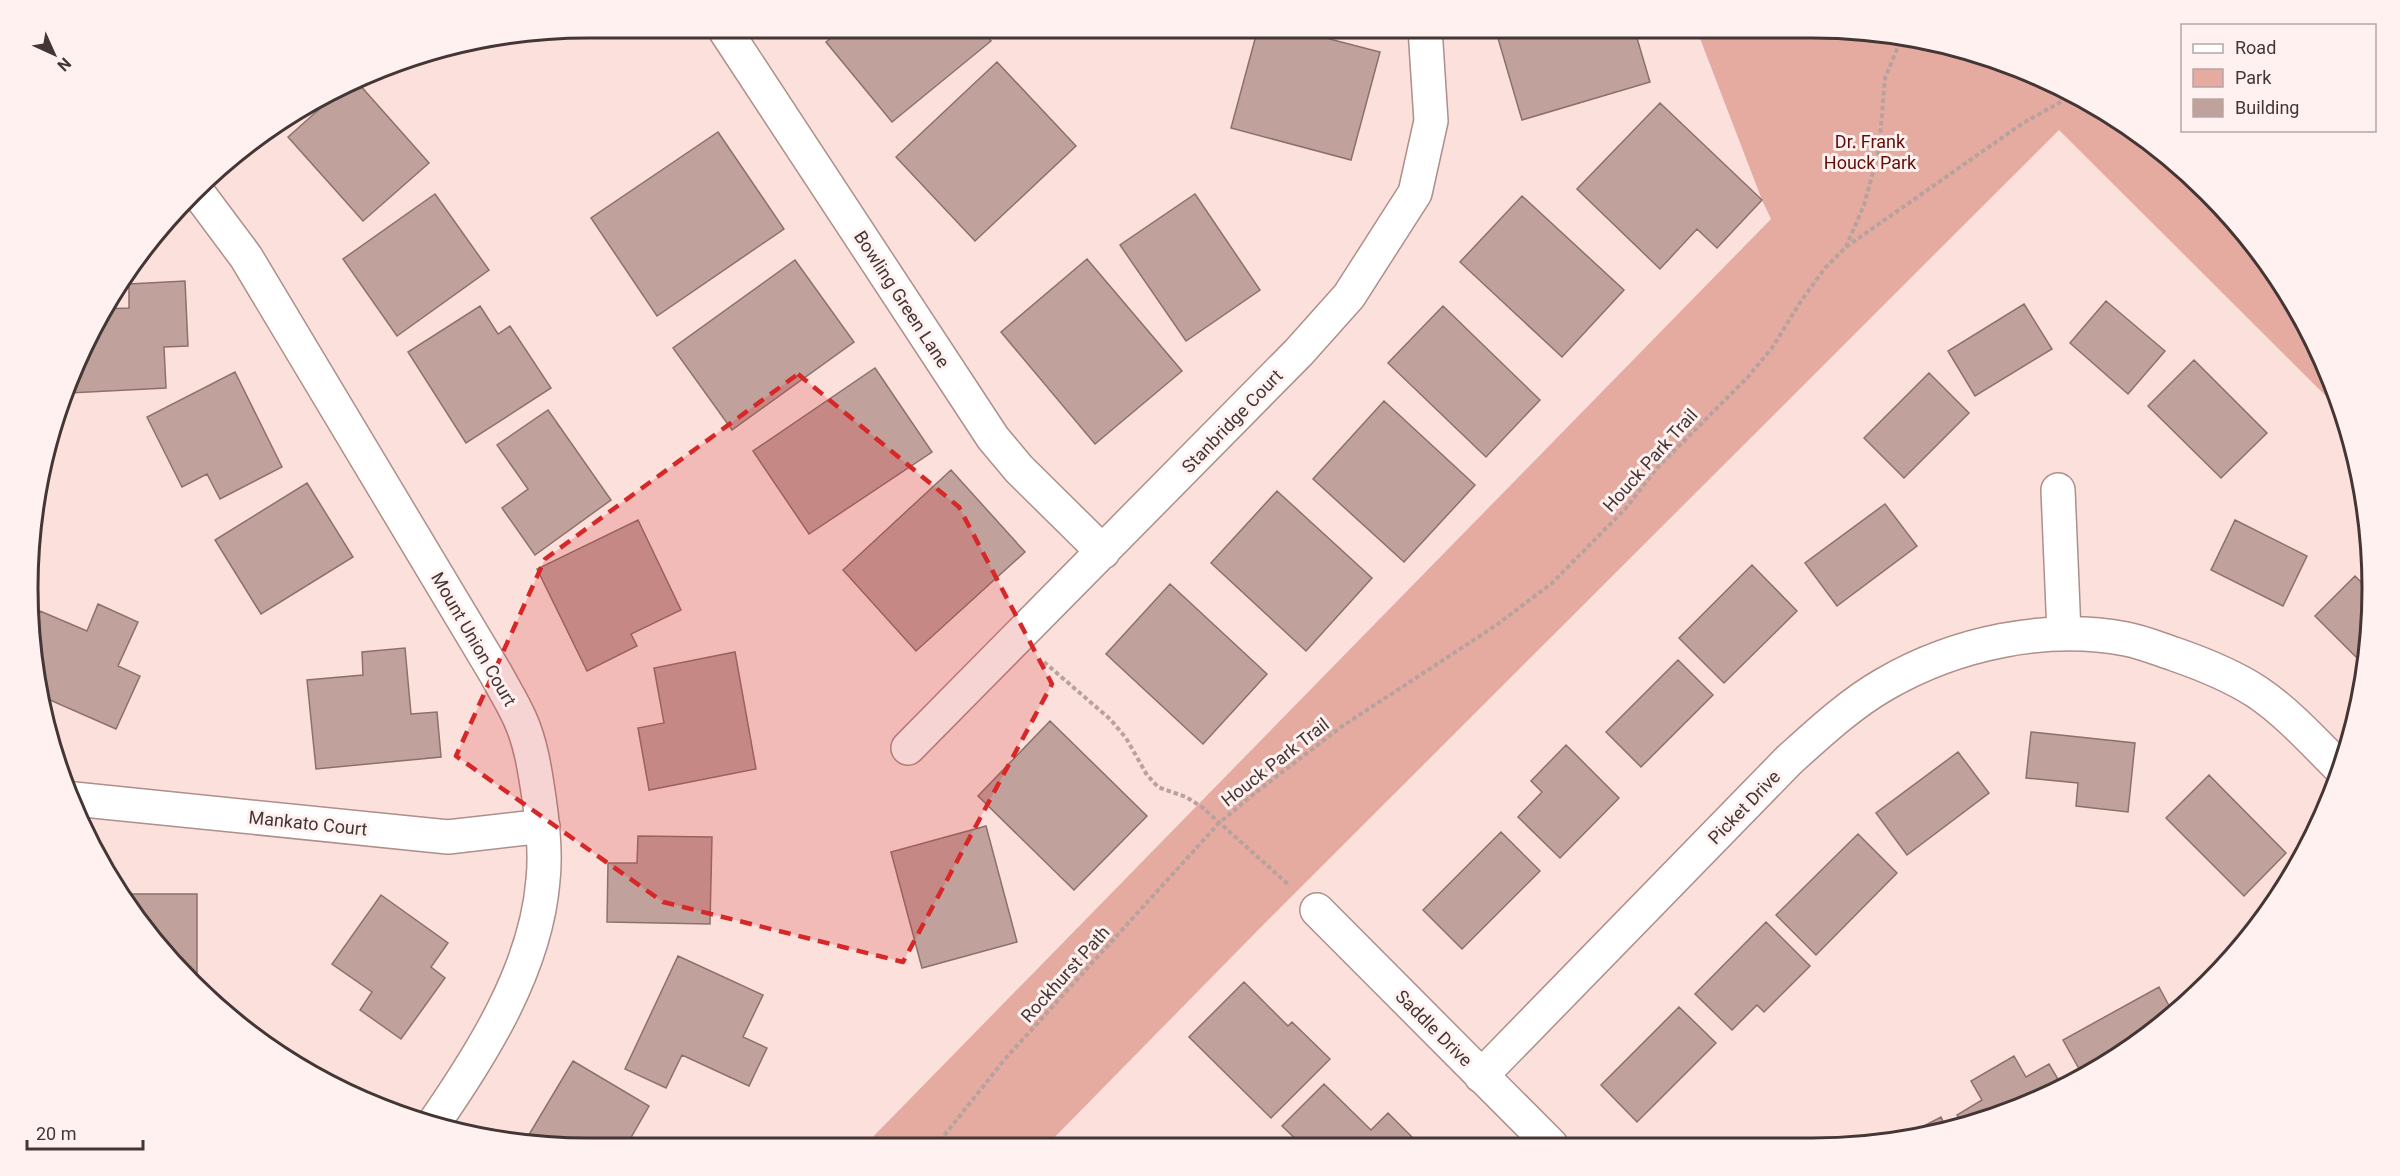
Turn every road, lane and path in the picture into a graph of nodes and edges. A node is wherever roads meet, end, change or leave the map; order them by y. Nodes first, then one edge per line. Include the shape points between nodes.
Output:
1 (730, 38) edge
2 (1426, 38) edge
3 (1899, 45) edge
4 (2066, 100) edge
5 (201, 197) edge
6 (1846, 247) junction
7 (2058, 490) dead end
8 (1103, 552) junction
9 (2064, 633) junction
10 (1043, 660) dead end
11 (908, 748) dead end
12 (2334, 762) edge
13 (79, 800) edge
14 (1219, 823) junction
15 (543, 826) junction
16 (1317, 910) joint
17 (1481, 1076) junction
18 (438, 1117) edge
19 (942, 1138) edge
20 (1544, 1138) edge

1 - 8 street, Bowling Green Lane via 993,438 1035,486
2 - 8 street, Stanbridge Court via 1431,121 1415,193 1349,296
3 - 6 path via 1885,78 1879,150 1864,205
4 - 6 path, Houck Park Trail via 2023,123
5 - 15 street, Mount Union Court via 246,257 496,674 520,720 534,766
6 - 14 path, Houck Park Trail via 1825,268 1772,348 1747,378 1657,468 1626,508 1552,583 1495,626 1341,727
7 - 9 street
8 - 11 street, Stanbridge Court
9 - 12 street, Picket Drive via 2127,639 2207,665 2258,693
9 - 17 street, Picket Drive via 2003,640 1943,657 1885,684 1834,720 1789,760
10 - 14 path via 1110,719 1158,787 1186,797
13 - 15 street, Mankato Court via 448,837
14 - 16 path
14 - 19 path, Rockhurst Path via 1005,1059
15 - 18 street, Mount Union Court via 543,880 533,937 507,1005
16 - 17 street, Saddle Drive
17 - 20 street, Saddle Drive

